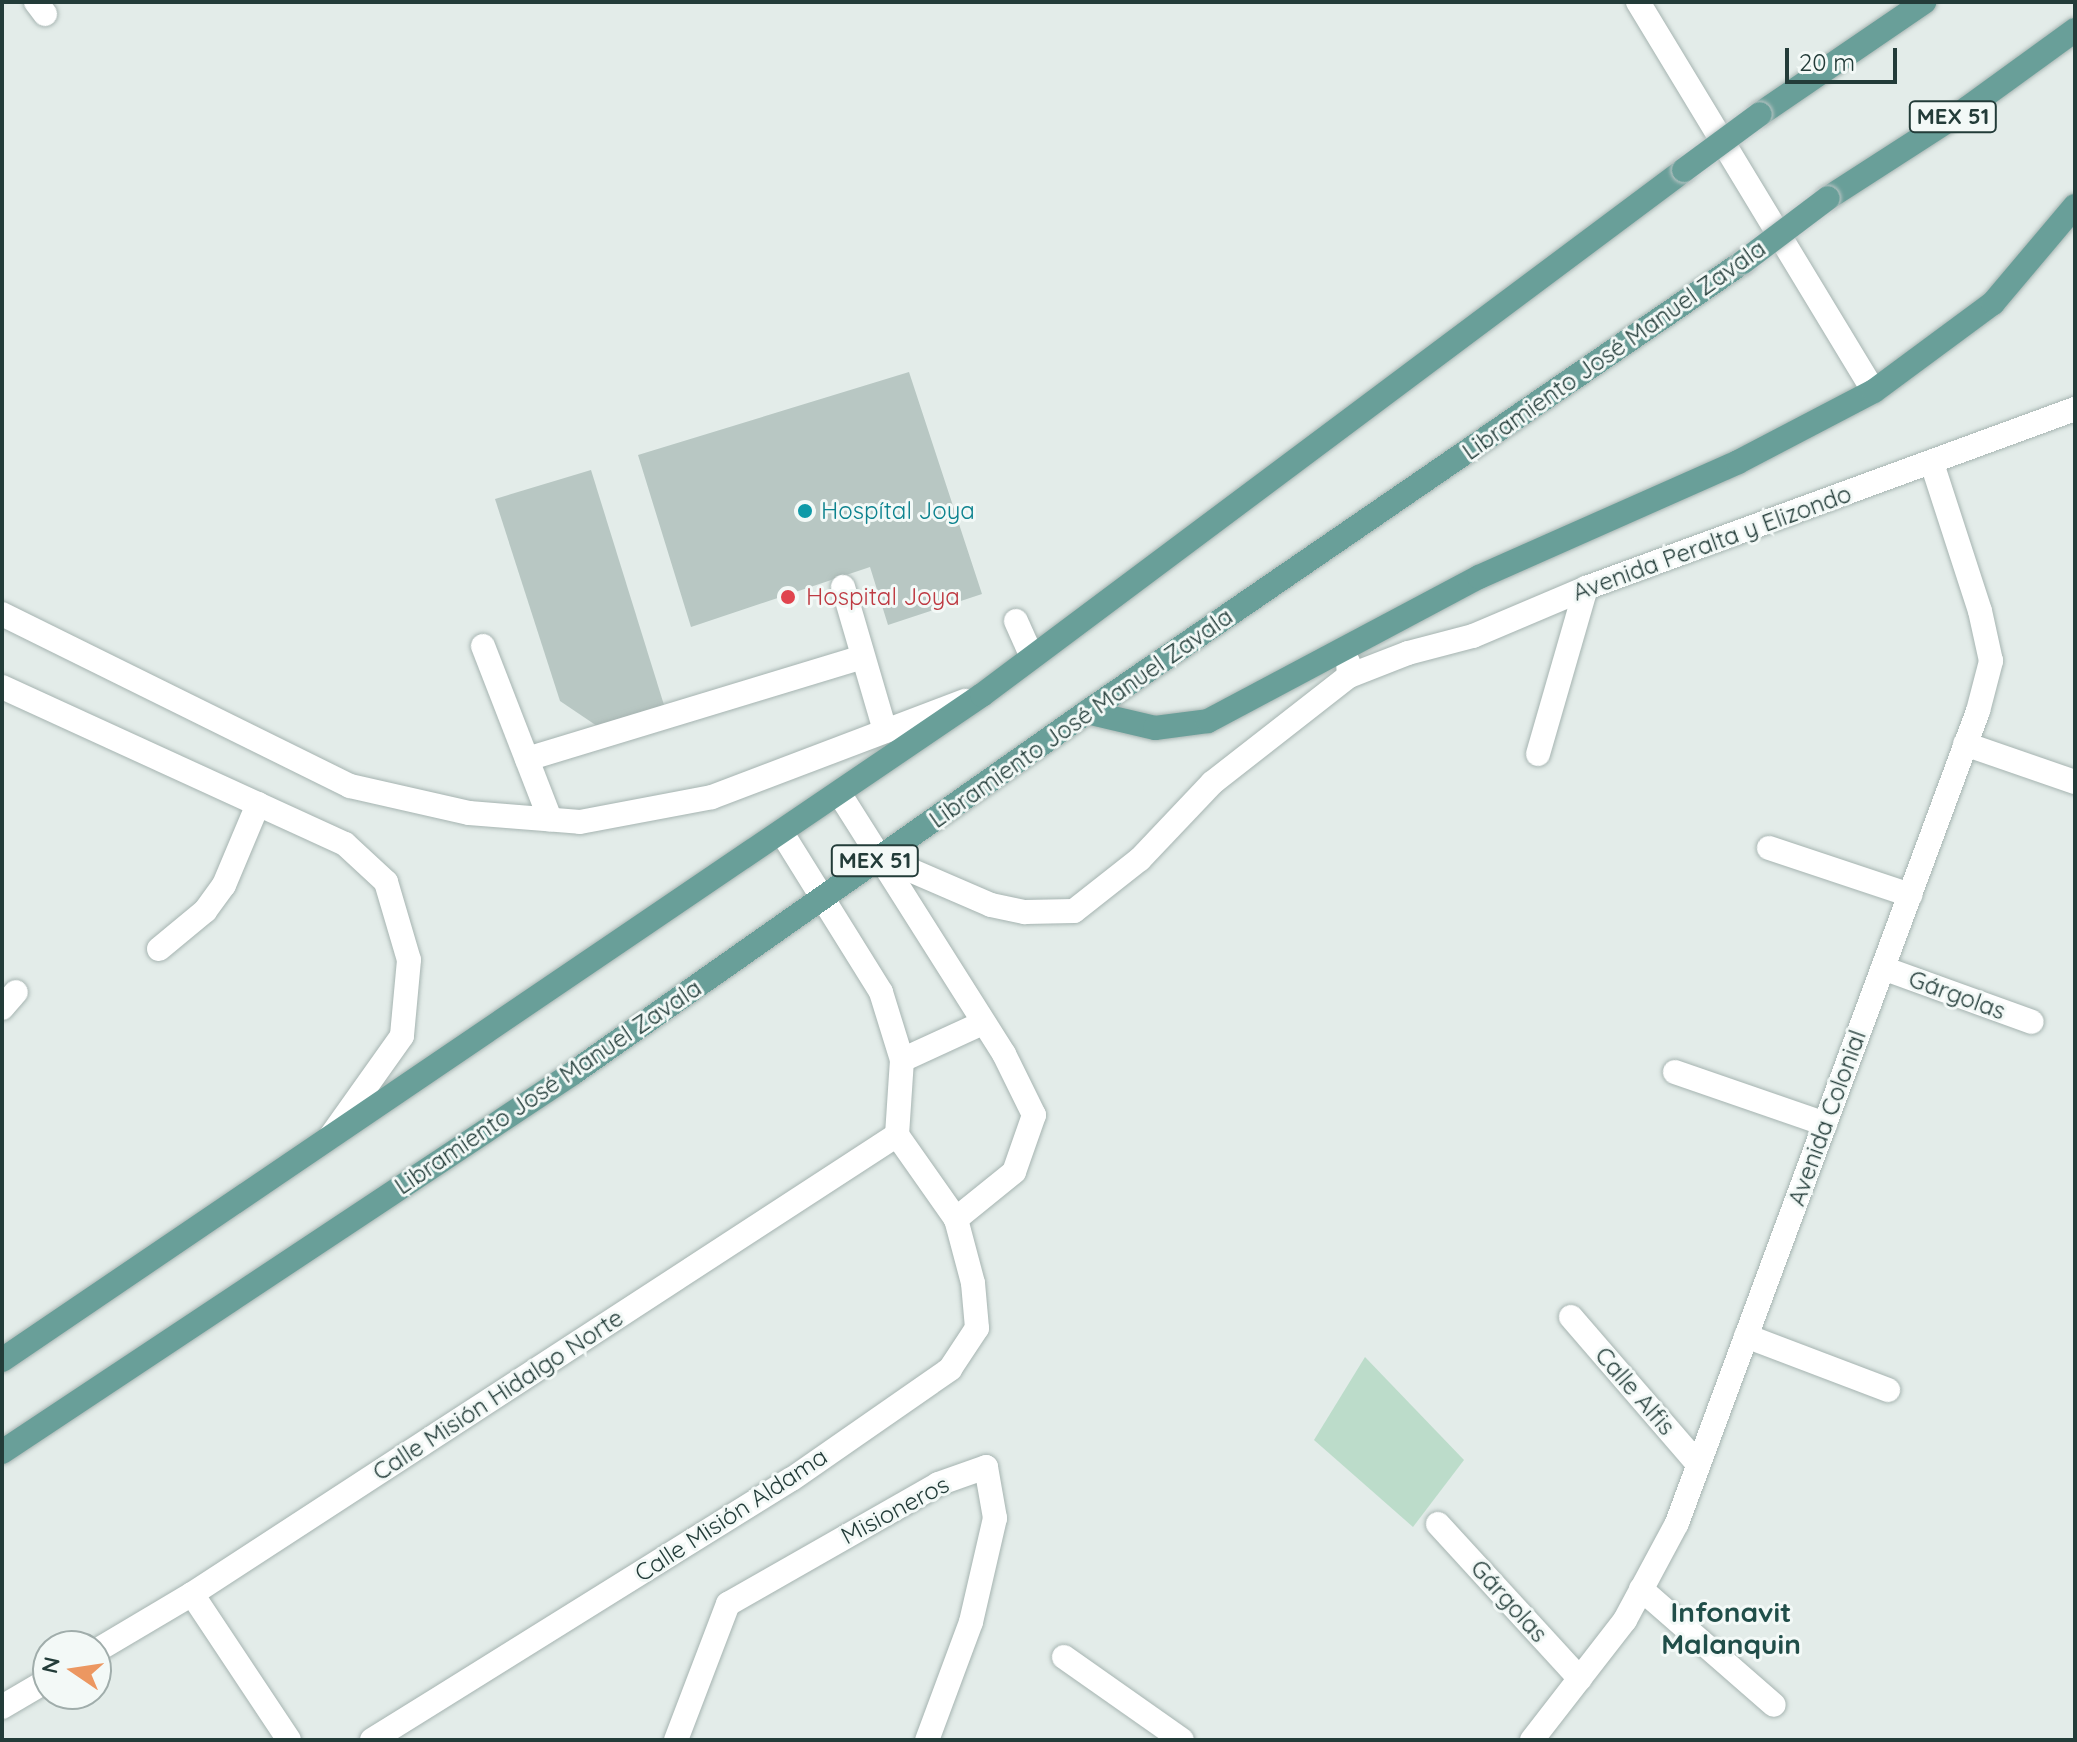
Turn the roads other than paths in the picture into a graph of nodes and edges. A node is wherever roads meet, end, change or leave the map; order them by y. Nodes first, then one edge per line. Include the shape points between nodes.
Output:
1 (1638, 2) edge
2 (1924, 2) edge
3 (2075, 30) edge
4 (2075, 206) edge
5 (1874, 391) junction
6 (2075, 409) edge
7 (1932, 463) junction
8 (843, 587) dead end
9 (1586, 588) junction
10 (2, 614) edge
11 (1016, 621) dead end
12 (483, 646) dead end
13 (1347, 648) junction
14 (862, 657) junction
15 (1032, 657) junction
16 (1349, 676) junction
17 (2, 687) edge
18 (982, 695) junction
19 (1087, 712) junction
20 (885, 731) junction
21 (1965, 744) junction
22 (1538, 754) dead end
23 (527, 759) junction
24 (2075, 782) edge
25 (839, 793) junction
26 (258, 804) junction
27 (550, 819) junction
28 (782, 833) junction
29 (1769, 848) dead end
30 (880, 857) junction
31 (1910, 895) junction
32 (823, 898) junction
33 (159, 949) dead end
34 (1883, 968) junction
35 (2032, 1022) dead end
36 (983, 1023) junction
37 (902, 1060) junction
38 (1675, 1072) dead end
39 (1825, 1124) junction
40 (897, 1135) junction
41 (329, 1140) junction
42 (956, 1219) junction
43 (1571, 1317) dead end
44 (1746, 1336) junction
45 (2, 1360) edge
46 (1888, 1390) dead end
47 (2, 1452) edge
48 (1698, 1464) junction
49 (1438, 1524) dead end
50 (1641, 1589) junction
51 (192, 1594) junction
52 (112, 1642) edge
53 (1064, 1657) dead end
54 (1580, 1679) junction
55 (32, 1689) edge
56 (1774, 1705) dead end
57 (2, 1707) edge
58 (289, 1740) edge
59 (372, 1740) edge
60 (676, 1740) edge
61 (927, 1740) edge
62 (1182, 1740) edge
63 (1532, 1740) edge

1 - 5 street
2 - 15 main road, MEX 51, bridge via 1760,114
3 - 19 main road, Libramiento José Manuel Zavala / MEX 51, bridge
4 - 5 main road via 1993,303
5 - 13 main road via 1738,462 1479,577
6 - 7 street, Avenida Peralta y Elizondo
7 - 9 street, Avenida Peralta y Elizondo
7 - 21 street, Avenida Colonial via 1991,661
8 - 14 street
9 - 16 street, Avenida Peralta y Elizondo via 1473,636
9 - 22 street
10 - 27 street via 350,786 469,813
11 - 15 street
12 - 23 street
13 - 16 street
13 - 19 main road via 1196,724 1155,728
14 - 20 street
14 - 23 street
15 - 18 main road, MEX 51
16 - 30 street, Avenida Peralta y Elizondo via 1212,783 1140,859 1074,911 1025,912 991,905
17 - 26 street
18 - 20 street
18 - 25 main road, MEX 51
19 - 30 main road, Libramiento José Manuel Zavala / MEX 51
20 - 27 street via 712,797 580,822
21 - 24 street
21 - 31 street, Avenida Colonial
23 - 27 street
25 - 28 main road, MEX 51
25 - 30 street
26 - 33 street via 224,885 205,911
26 - 41 street via 345,844 386,882 409,960 402,1036
28 - 32 street
28 - 41 main road, MEX 51
29 - 31 street
30 - 32 main road, Libramiento José Manuel Zavala / MEX 51
30 - 36 street
31 - 34 street, Avenida Colonial
32 - 37 street via 881,992
32 - 47 main road, Libramiento José Manuel Zavala / MEX 51 via 573,1073
34 - 35 street, Gárgolas
34 - 39 street, Avenida Colonial
36 - 37 street
36 - 42 street via 1034,1115 1014,1172
37 - 40 street
38 - 39 street
39 - 44 street, Avenida Colonial
40 - 42 street, Calle Misión Aldama
40 - 51 street, Calle Misión Hidalgo Norte
41 - 45 main road, MEX 51
42 - 59 street, Calle Misión Aldama via 973,1283 977,1328 950,1369 792,1479
43 - 48 street, Calle Alfis
44 - 46 street
44 - 48 street, Avenida Colonial
48 - 50 street, Avenida Colonial via 1677,1523
49 - 54 street, Gárgolas
50 - 54 street, Avenida Colonial via 1625,1620
50 - 56 street
51 - 52 street, Calle Misión Hidalgo Norte
51 - 58 street
53 - 62 street
54 - 63 street, Avenida Colonial
55 - 57 street
60 - 61 street, Misioneros via 728,1604 938,1484 986,1467 995,1518 971,1622

